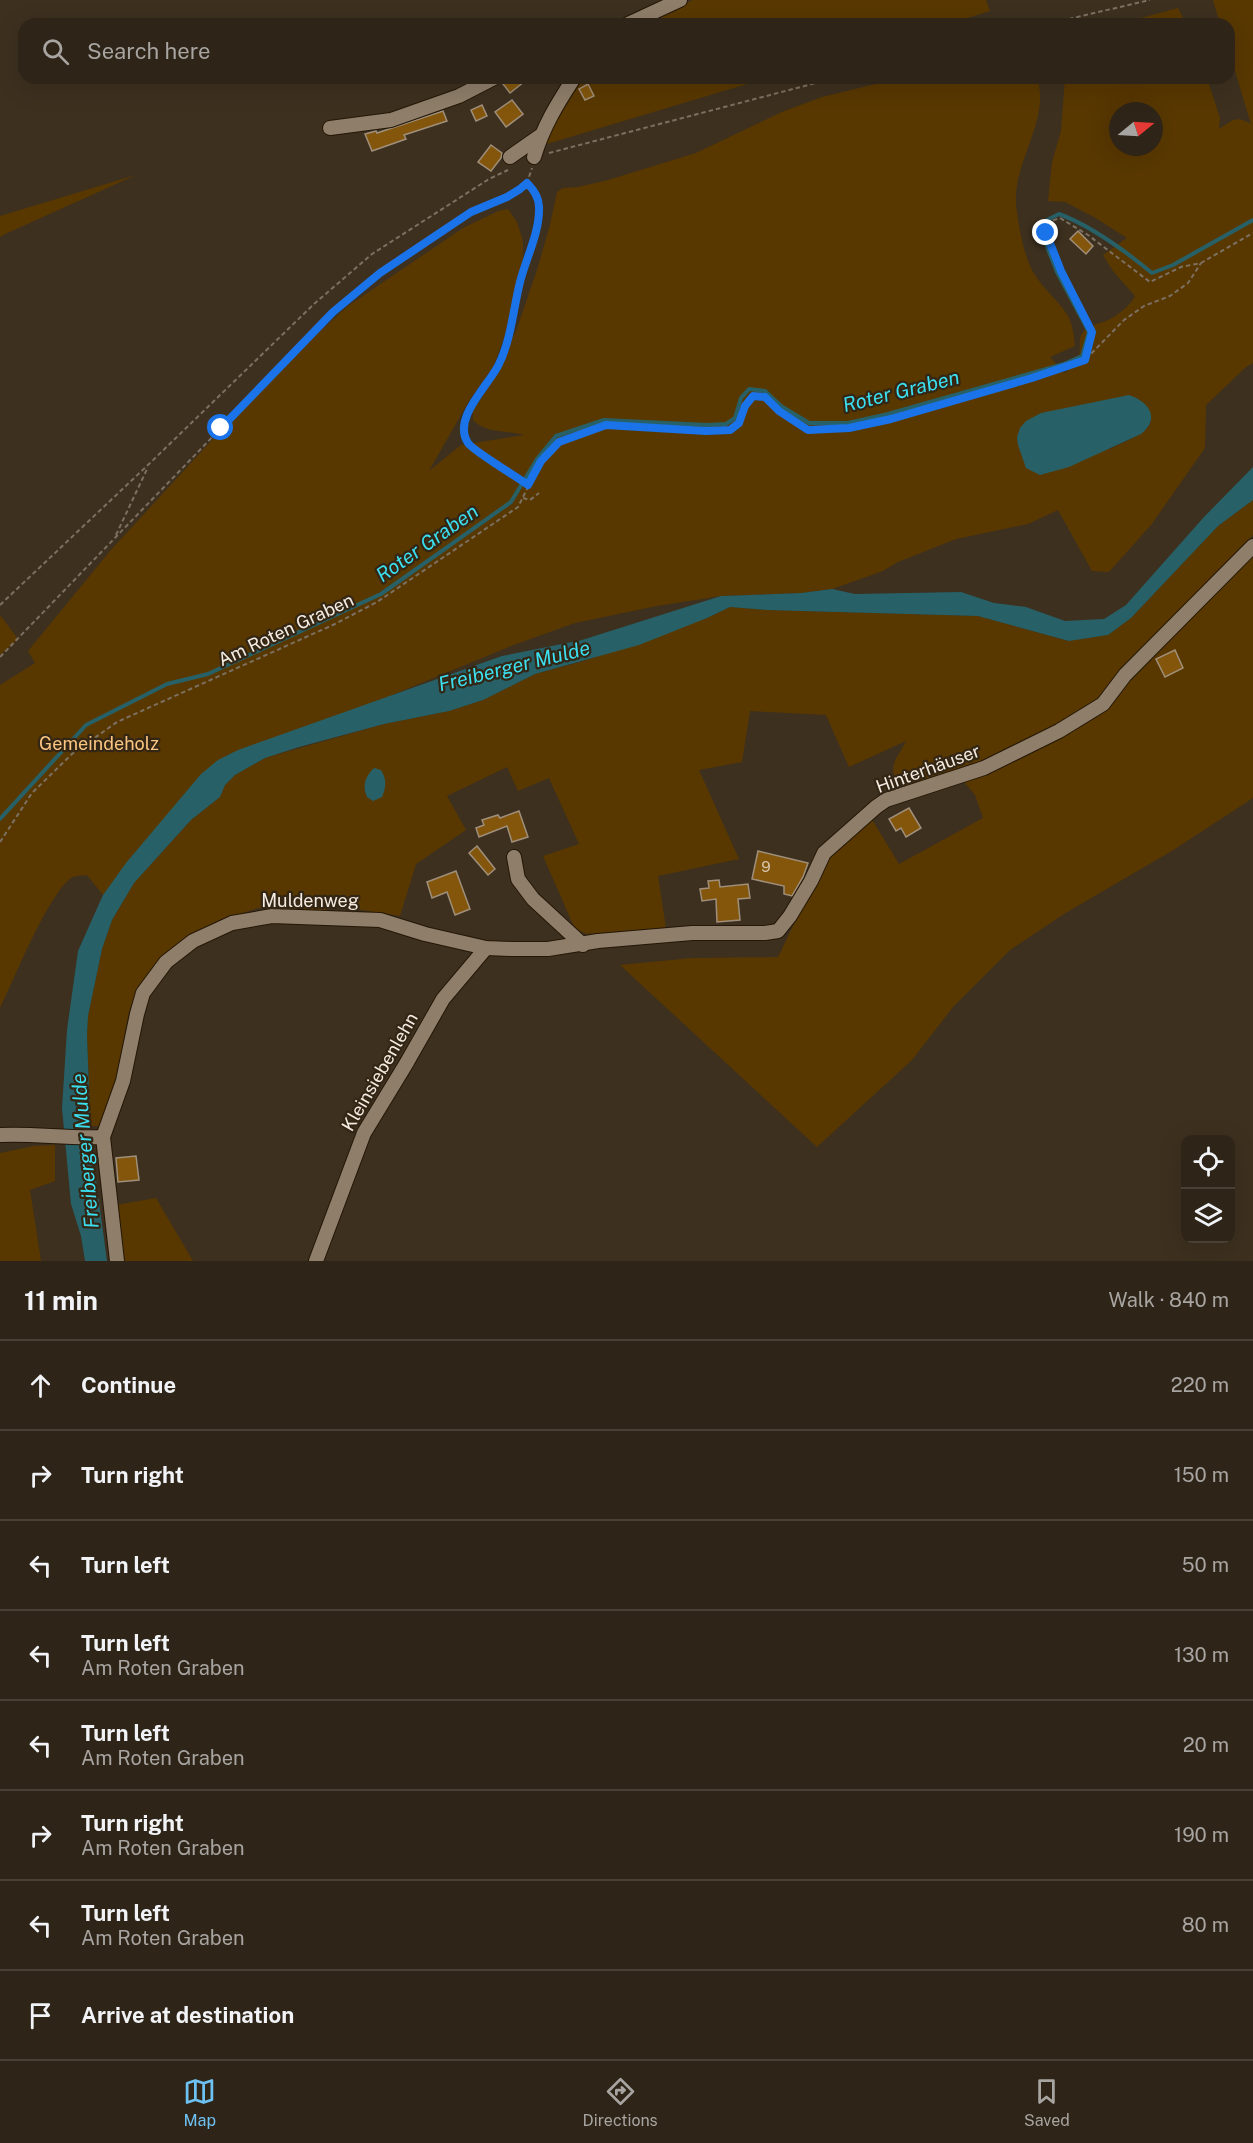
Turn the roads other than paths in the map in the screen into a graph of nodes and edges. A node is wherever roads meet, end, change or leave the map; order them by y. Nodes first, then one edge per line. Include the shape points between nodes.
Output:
1 (680, 0) edge
2 (641, 18) edge
3 (482, 84) edge
4 (570, 84) edge
5 (330, 128) dead end
6 (540, 136) junction
7 (510, 157) dead end
8 (534, 157) road end
9 (1253, 546) edge
10 (514, 857) dead end
11 (583, 945) junction
12 (486, 948) junction
13 (0, 1135) edge
14 (98, 1137) junction
15 (117, 1261) edge
16 (316, 1261) edge

1 - 2 street
3 - 5 street via 391,120
4 - 6 street
6 - 7 street
6 - 8 street
9 - 11 street, Hinterhäuser via 1125,675 1103,704 984,768 886,800 876,807 825,854 778,931 692,933
10 - 11 street via 518,879 528,892
11 - 12 street, Hinterhäuser
12 - 14 street, Muldenweg via 380,920 320,916 272,916 232,923 193,941 166,962 143,993 123,1081
12 - 16 street, Kleinsiebenlehn via 443,999 363,1133
13 - 14 street
14 - 15 street, Muldenweg

